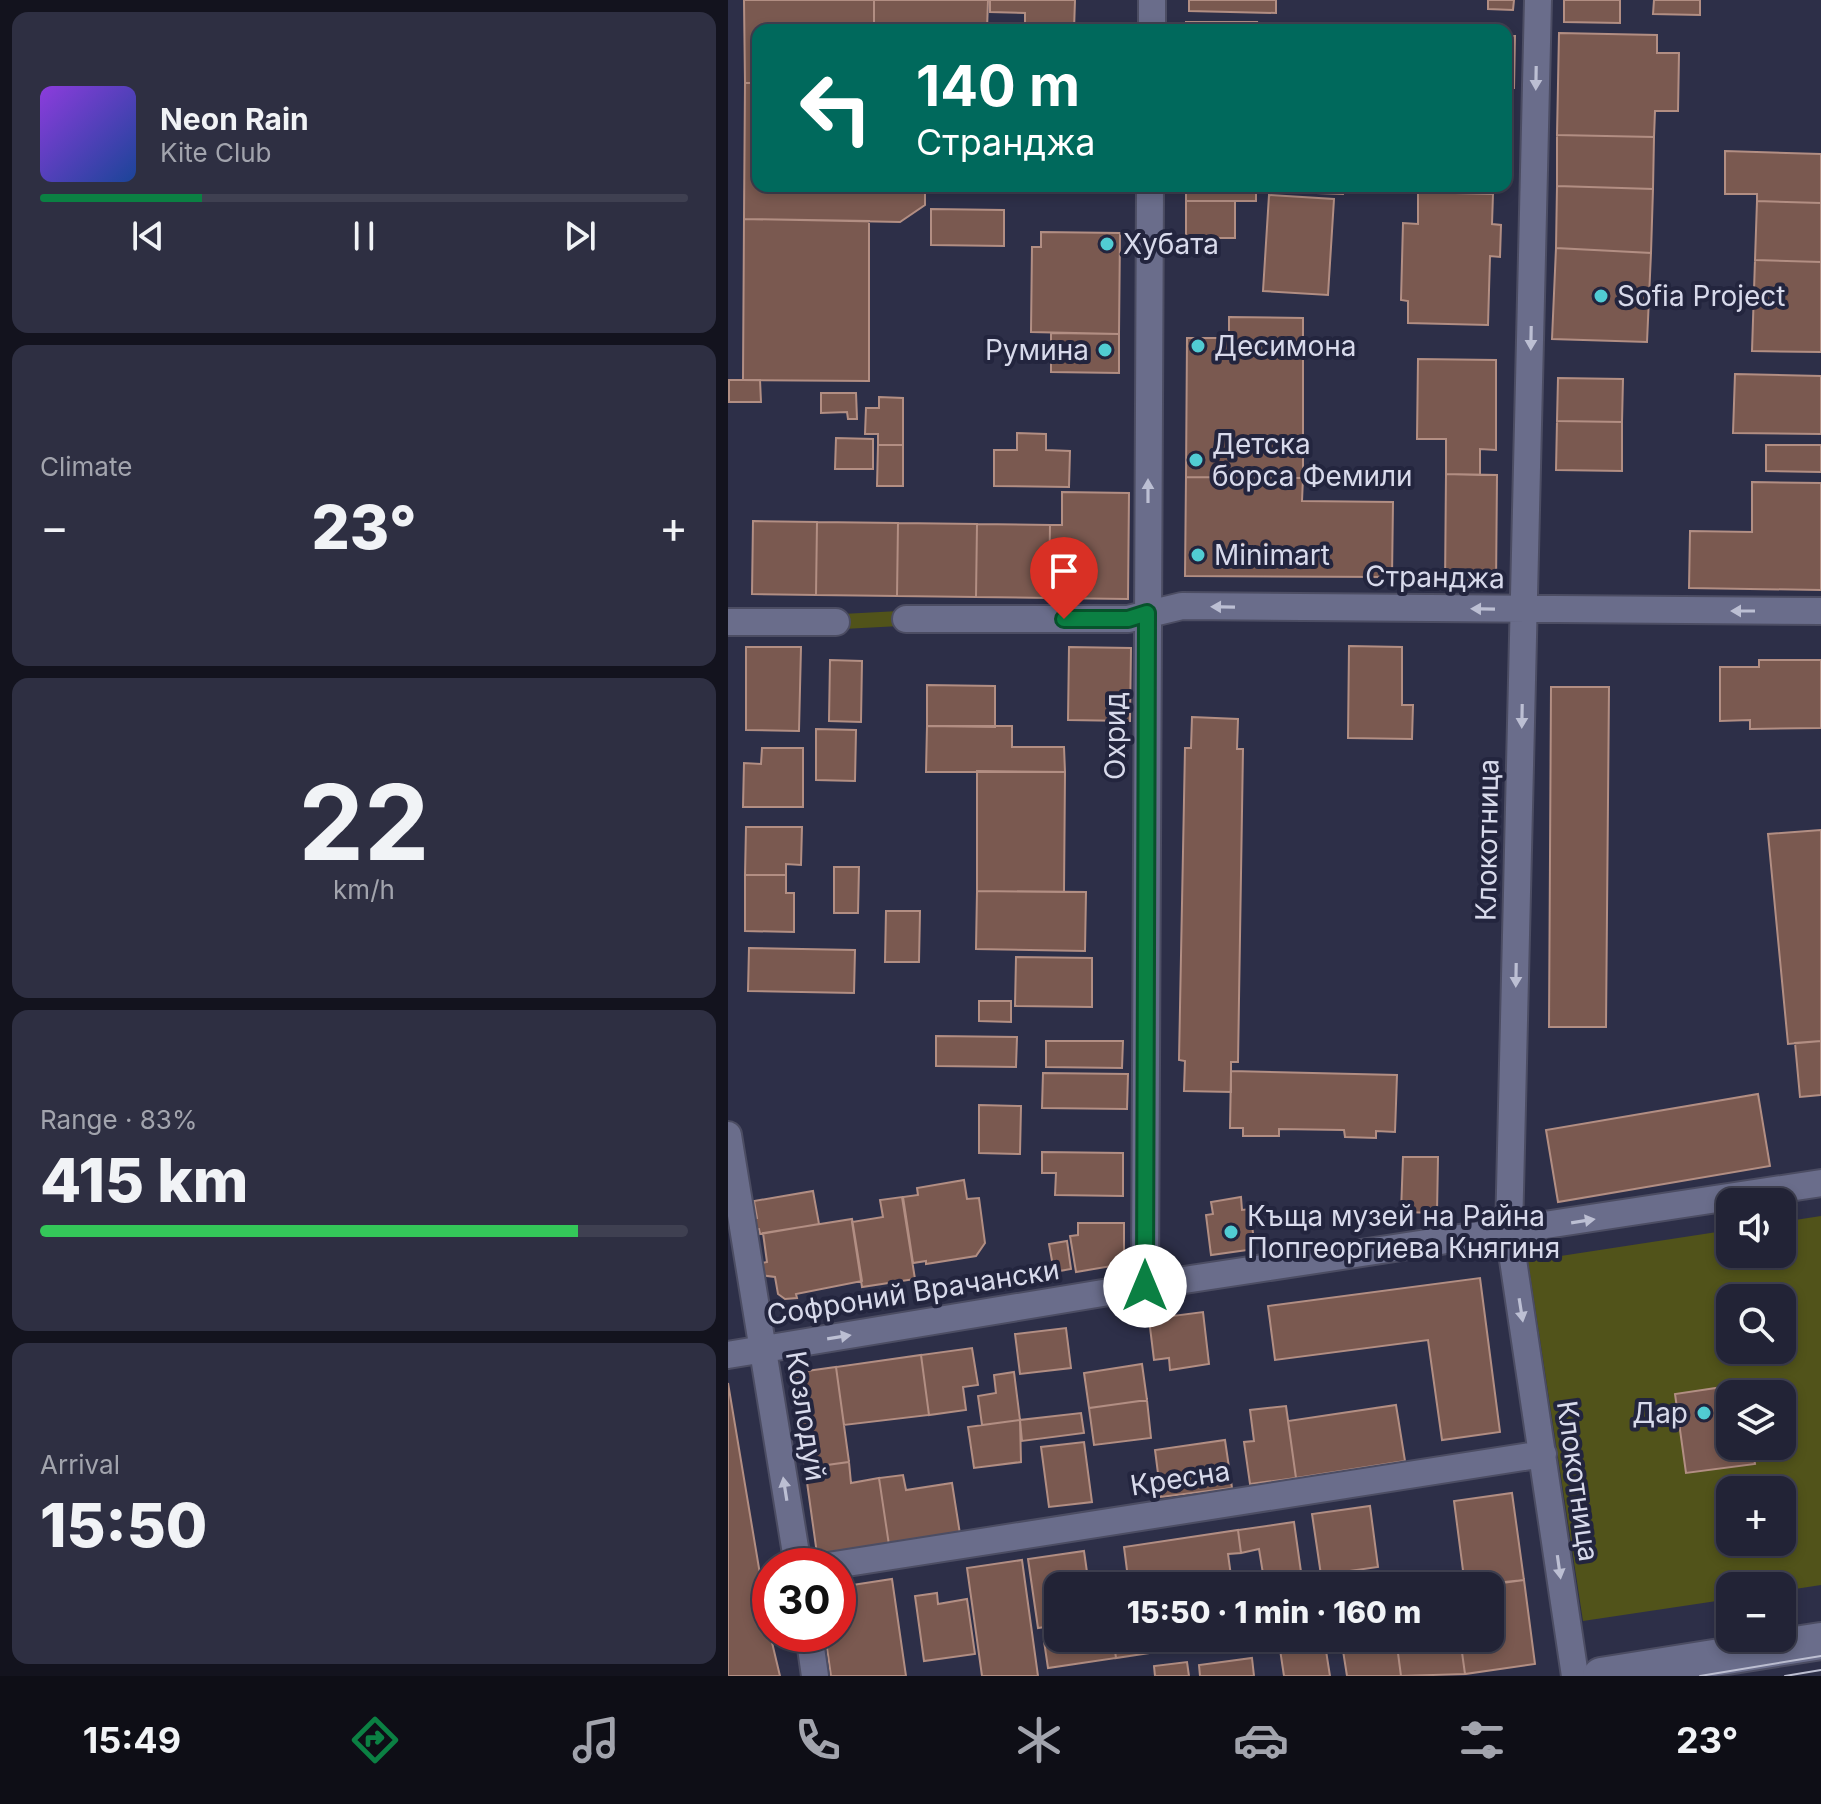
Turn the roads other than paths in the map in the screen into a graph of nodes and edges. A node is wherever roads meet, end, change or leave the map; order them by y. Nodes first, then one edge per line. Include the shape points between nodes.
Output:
1 (1152, 0) edge
2 (1538, 0) edge
3 (1152, 24) edge
4 (1150, 192) edge
5 (1525, 610) junction
6 (1821, 611) edge
7 (1147, 613) junction
8 (906, 619) dead end
9 (728, 622) edge
10 (836, 622) dead end
11 (728, 1135) edge
12 (1821, 1183) edge
13 (1509, 1233) junction
14 (1145, 1286) junction
15 (762, 1350) junction
16 (728, 1355) edge
17 (1543, 1454) junction
18 (795, 1548) edge
19 (856, 1562) edge
20 (1821, 1641) edge
21 (812, 1652) edge
22 (815, 1676) edge
23 (1575, 1676) edge
24 (1601, 1676) edge

1 - 3 street
2 -> 5 street, Клокотница
7 -> 4 street, Охрид
6 -> 5 street, Странджа
5 -> 7 street, Странджа via 1182,606
5 -> 13 street, Клокотница
7 - 8 street, Странджа via 1128,619
7 - 14 street, Охрид
9 - 10 street
11 - 15 street, Козлодуй
13 -> 12 street, Софроний Врачански
13 - 14 street, Софроний Врачански
13 -> 17 street, Клокотница
15 -> 14 street, Софроний Врачански
15 - 16 street, Софроний Врачански
18 -> 15 street, Козлодуй
17 - 19 street, Кресна
17 -> 23 street, Клокотница
20 - 24 main road
21 - 22 street

